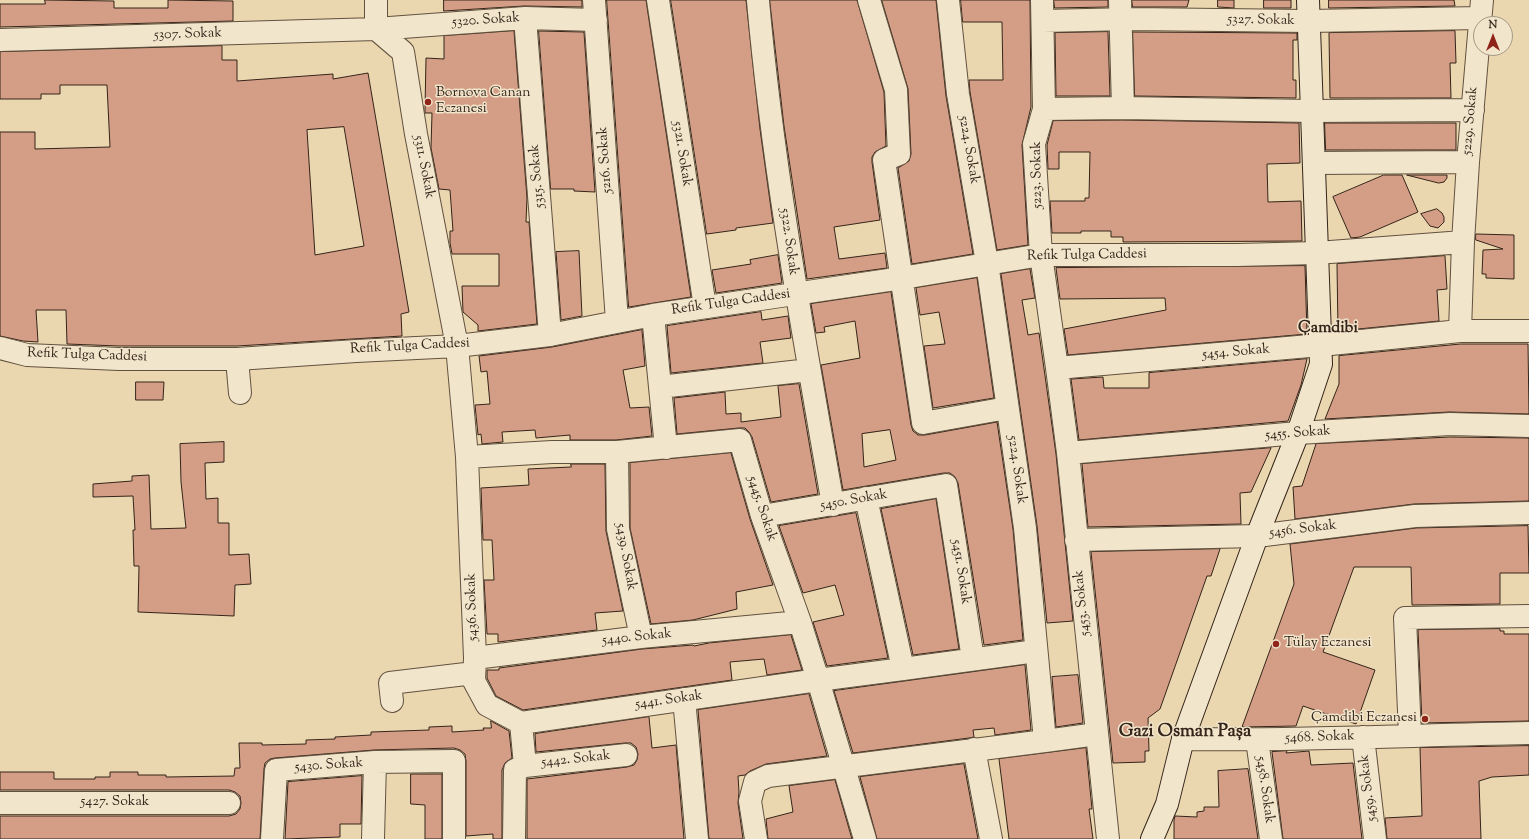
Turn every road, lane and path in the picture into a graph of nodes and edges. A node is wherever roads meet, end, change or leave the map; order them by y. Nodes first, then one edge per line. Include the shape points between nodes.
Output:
1 (376, 0) edge
2 (658, 0) edge
3 (869, 0) edge
4 (948, 0) edge
5 (758, 1) edge
6 (1481, 9) edge
7 (595, 10) edge
8 (1042, 10) edge
9 (1120, 10) edge
10 (1308, 11) edge
11 (525, 18) junction
12 (376, 29) junction
13 (0, 40) edge
14 (1123, 108) junction
15 (1044, 109) junction
16 (1472, 110) junction
17 (1312, 111) junction
18 (1468, 162) junction
19 (1314, 163) junction
20 (1463, 242) junction
21 (1318, 253) junction
22 (1041, 255) junction
23 (987, 263) junction
24 (902, 278) junction
25 (796, 294) junction
26 (705, 307) junction
27 (653, 315) junction
28 (617, 321) junction
29 (1460, 331) junction
30 (1529, 331) edge
31 (550, 335) junction
32 (1321, 345) junction
33 (457, 346) junction
34 (0, 348) edge
35 (237, 359) junction
36 (1057, 368) junction
37 (809, 370) junction
38 (660, 387) junction
39 (240, 394) dead end
40 (1007, 408) junction
41 (1529, 426) edge
42 (1298, 433) junction
43 (666, 448) junction
44 (617, 452) junction
45 (1068, 453) junction
46 (467, 457) junction
47 (946, 485) joint
48 (866, 498) junction
49 (833, 505) junction
50 (1529, 513) edge
51 (762, 516) junction
52 (1257, 536) junction
53 (1076, 540) junction
54 (1529, 616) edge
55 (800, 622) junction
56 (641, 637) junction
57 (1036, 651) junction
58 (973, 659) junction
59 (475, 665) junction
60 (903, 669) junction
61 (818, 680) junction
62 (684, 699) junction
63 (392, 701) dead end
64 (521, 723) junction
65 (1529, 733) edge
66 (1097, 734) junction
67 (1410, 735) junction
68 (1363, 737) junction
69 (1183, 740) junction
70 (1257, 740) junction
71 (1045, 741) junction
72 (974, 749) junction
73 (626, 755) dead end
74 (375, 762) junction
75 (844, 765) junction
76 (524, 766) junction
77 (0, 803) edge
78 (229, 803) dead end
79 (272, 839) edge
80 (373, 839) edge
81 (454, 839) edge
82 (514, 839) edge
83 (698, 839) edge
84 (756, 839) edge
85 (865, 839) edge
86 (991, 839) edge
87 (1108, 839) edge
88 (1152, 839) edge
89 (1271, 839) edge
90 (1375, 839) edge

1 - 12 street
2 - 26 street, 5321. Sokak
3 - 24 street via 896,90 899,154 884,160
4 - 23 street, 5224. Sokak via 958,94
5 - 25 street, 5322. Sokak via 762,53
6 - 10 street, 5327. Sokak
6 - 16 street, 5229. Sokak
7 - 11 street, 5320. Sokak
7 - 28 street, 5216. Sokak
8 - 9 street, 5327. Sokak
8 - 15 street, 5223. Sokak
9 - 10 street, 5327. Sokak
9 - 14 street
10 - 17 street
11 - 12 street, 5320. Sokak
11 - 31 street, 5315. Sokak
12 - 13 street, 5307. Sokak
12 - 33 street, 5311. Sokak via 403,52 416,134
14 - 15 street
14 - 17 street
15 - 22 street, 5223. Sokak via 1034,144
16 - 17 street
16 - 18 street, 5229. Sokak
17 - 19 street
18 - 19 street
18 - 20 street, 5229. Sokak
19 - 21 street
20 - 21 street, Refik Tulga Caddesi
20 - 29 street, 5229. Sokak
21 - 22 street, Refik Tulga Caddesi
21 - 32 street
22 - 23 street, Refik Tulga Caddesi
22 - 36 street
23 - 24 street, Refik Tulga Caddesi
23 - 40 street, 5224. Sokak
24 - 25 street, Refik Tulga Caddesi
24 - 40 street via 923,423
25 - 26 street, Refik Tulga Caddesi
25 - 37 street, 5322. Sokak
26 - 27 street, Refik Tulga Caddesi
27 - 28 street, Refik Tulga Caddesi
27 - 38 street
28 - 31 street, Refik Tulga Caddesi
29 - 30 street, 5454. Sokak
29 - 32 street, 5454. Sokak
31 - 33 street, Refik Tulga Caddesi
32 - 36 street, 5454. Sokak
32 - 42 street via 1321,364
33 - 35 street, Refik Tulga Caddesi
33 - 46 street, 5436. Sokak
34 - 35 street, Refik Tulga Caddesi via 34,356
35 - 39 street
36 - 45 street, 5453. Sokak
37 - 38 street
37 - 49 street, 5322. Sokak
38 - 43 street
40 - 57 street, 5224. Sokak via 1025,528
41 - 42 street, 5455. Sokak via 1450,424
42 - 45 street, 5455. Sokak
42 - 52 street
43 - 44 street, 5445. Sokak
43 - 51 street, 5445. Sokak via 740,440
44 - 46 street, 5445. Sokak via 552,452
44 - 56 street, 5439. Sokak via 618,529
45 - 53 street, 5453. Sokak
46 - 59 street, 5436. Sokak
47 - 48 street, 5450. Sokak
47 - 58 street, 5451. Sokak
48 - 49 street, 5450. Sokak
48 - 60 street
49 - 51 street, 5450. Sokak
50 - 52 street, 5456. Sokak via 1415,516
51 - 55 street, 5445. Sokak
52 - 53 street, 5456. Sokak
52 - 69 street
53 - 66 street, 5453. Sokak
54 - 67 street via 1404,618
55 - 56 street, 5440. Sokak
55 - 61 street, 5445. Sokak
56 - 59 street, 5440. Sokak
57 - 58 street, 5441. Sokak
57 - 71 street, 5224. Sokak
58 - 60 street, 5441. Sokak
59 - 63 street, 5440. Sokak via 390,683
59 - 64 street, 5436. Sokak via 474,681 487,705
60 - 61 street, 5441. Sokak
61 - 62 street, 5441. Sokak
61 - 75 street, 5445. Sokak
62 - 64 street, 5441. Sokak
62 - 83 street
64 - 76 street
65 - 67 street, 5468. Sokak
66 - 71 street
66 - 87 street, 5453. Sokak
67 - 68 street, 5468. Sokak
68 - 70 street, 5468. Sokak
68 - 90 street, 5459. Sokak
69 - 70 street, 5468. Sokak
69 - 88 street via 1167,804
70 - 89 street, 5458. Sokak
71 - 72 street
72 - 75 street
72 - 86 street
73 - 76 street, 5442. Sokak
74 - 79 street, 5430. Sokak via 276,770
74 - 80 street, 5430. Sokak
74 - 81 street via 454,761
75 - 84 street via 768,776 755,782 750,801
75 - 85 street, 5445. Sokak
76 - 82 street via 515,770
77 - 78 street, 5427. Sokak

